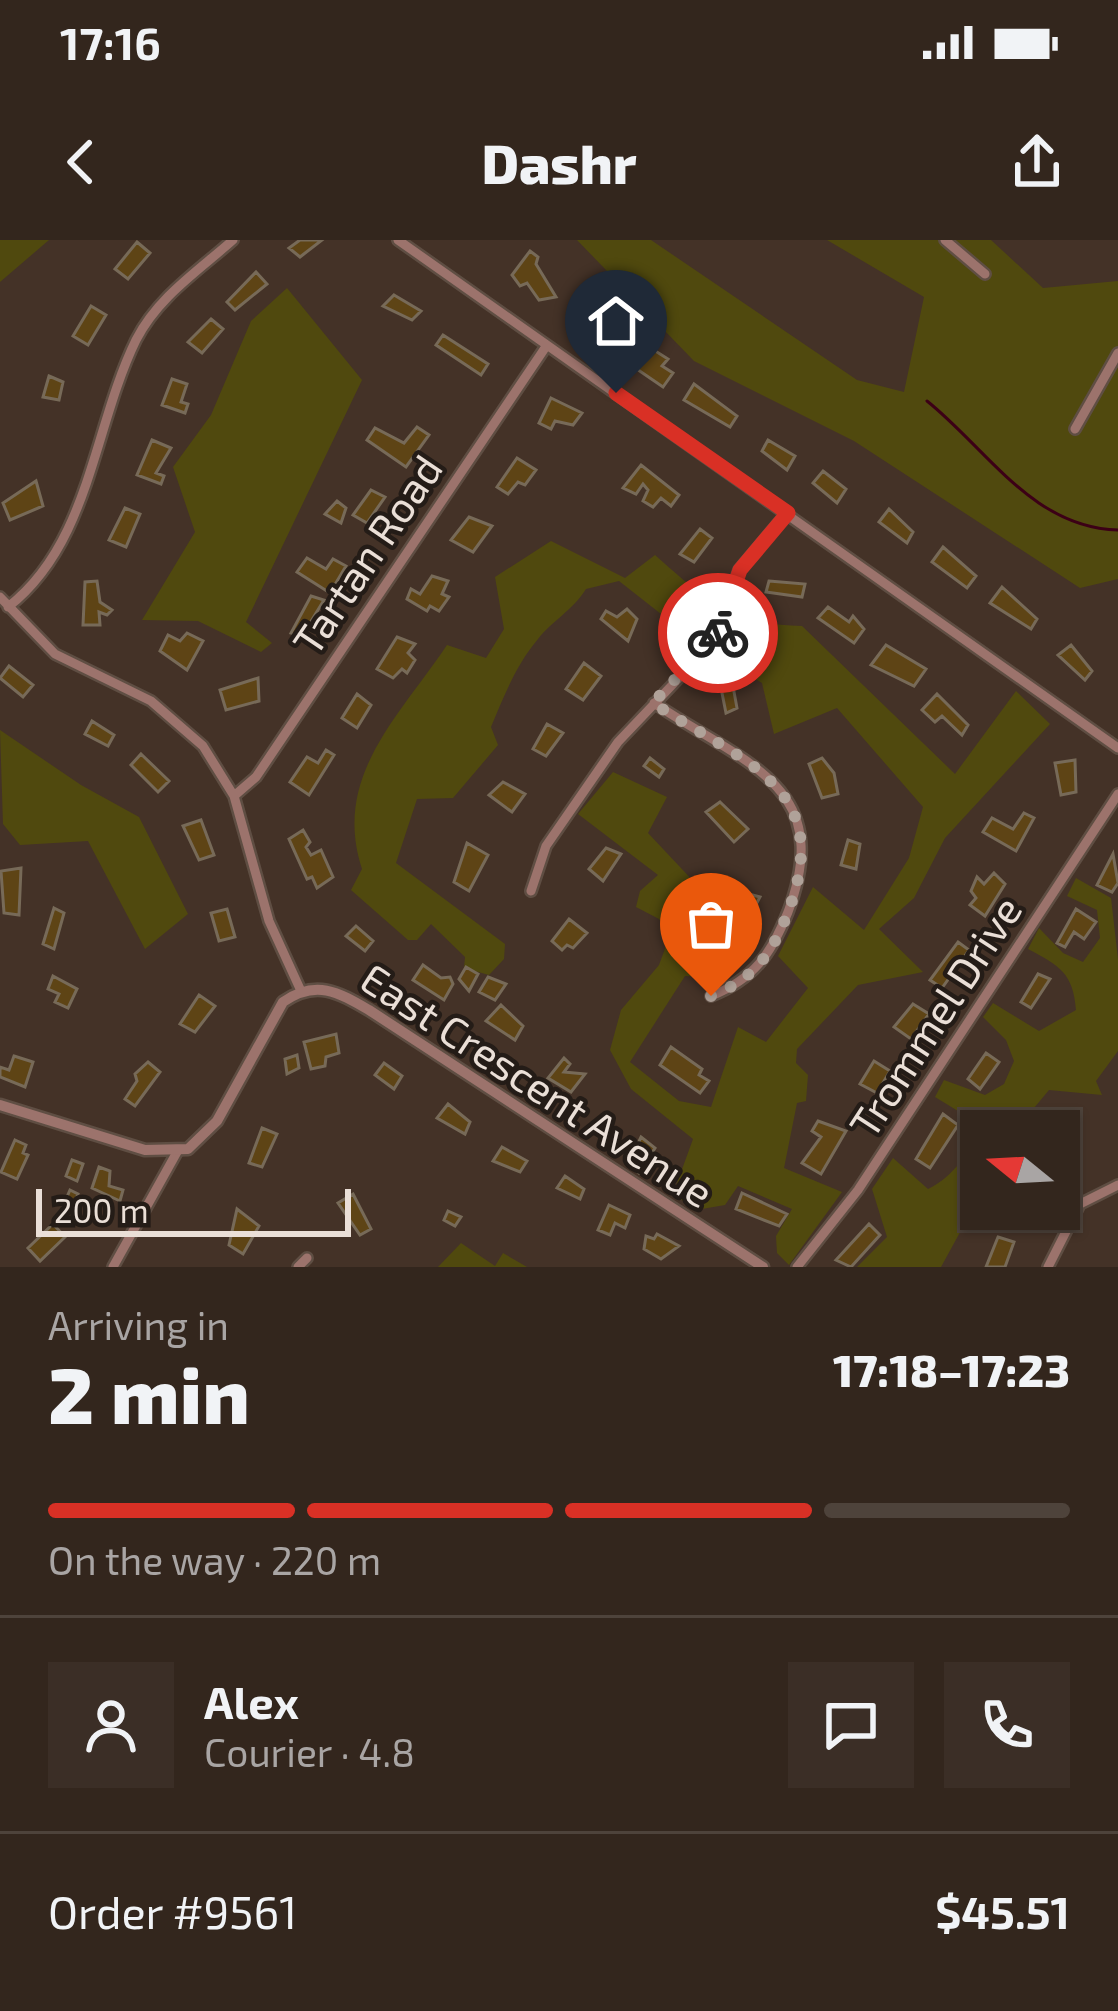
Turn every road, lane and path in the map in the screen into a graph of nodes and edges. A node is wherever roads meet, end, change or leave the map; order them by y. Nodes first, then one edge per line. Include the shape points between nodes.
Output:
1 (233, 240) edge
2 (398, 240) edge
3 (945, 240) edge
4 (985, 274) dead end
5 (547, 345) junction
6 (1118, 353) edge
7 (1075, 429) dead end
8 (788, 513) junction
9 (0, 597) edge
10 (8, 607) junction
11 (653, 703) junction
12 (1118, 748) edge
13 (1118, 794) edge
14 (234, 796) junction
15 (531, 891) dead end
16 (301, 991) junction
17 (711, 996) dead end
18 (0, 1105) edge
19 (177, 1152) junction
20 (1118, 1185) edge
21 (113, 1267) edge
22 (763, 1267) edge
23 (796, 1267) edge
24 (1048, 1267) edge

1 - 10 street via 164,299 137,339 48,567
2 - 5 street
3 - 4 street
5 - 8 street
5 - 14 street, Tartan Road via 256,777
6 - 7 street
8 - 11 street via 740,570 721,627
8 - 12 street
9 - 10 street
10 - 14 street via 55,654 170,713
11 - 15 street via 546,846
11 - 17 street via 774,783 804,835 804,867 776,943 745,980
13 - 23 street, Trommel Drive via 858,1190
14 - 16 street via 268,921
16 - 19 street, East Crescent Avenue via 275,1012 209,1132
16 - 22 street, East Crescent Avenue via 333,991 369,1010
18 - 19 street via 145,1150
19 - 21 street
20 - 24 street via 1080,1204

